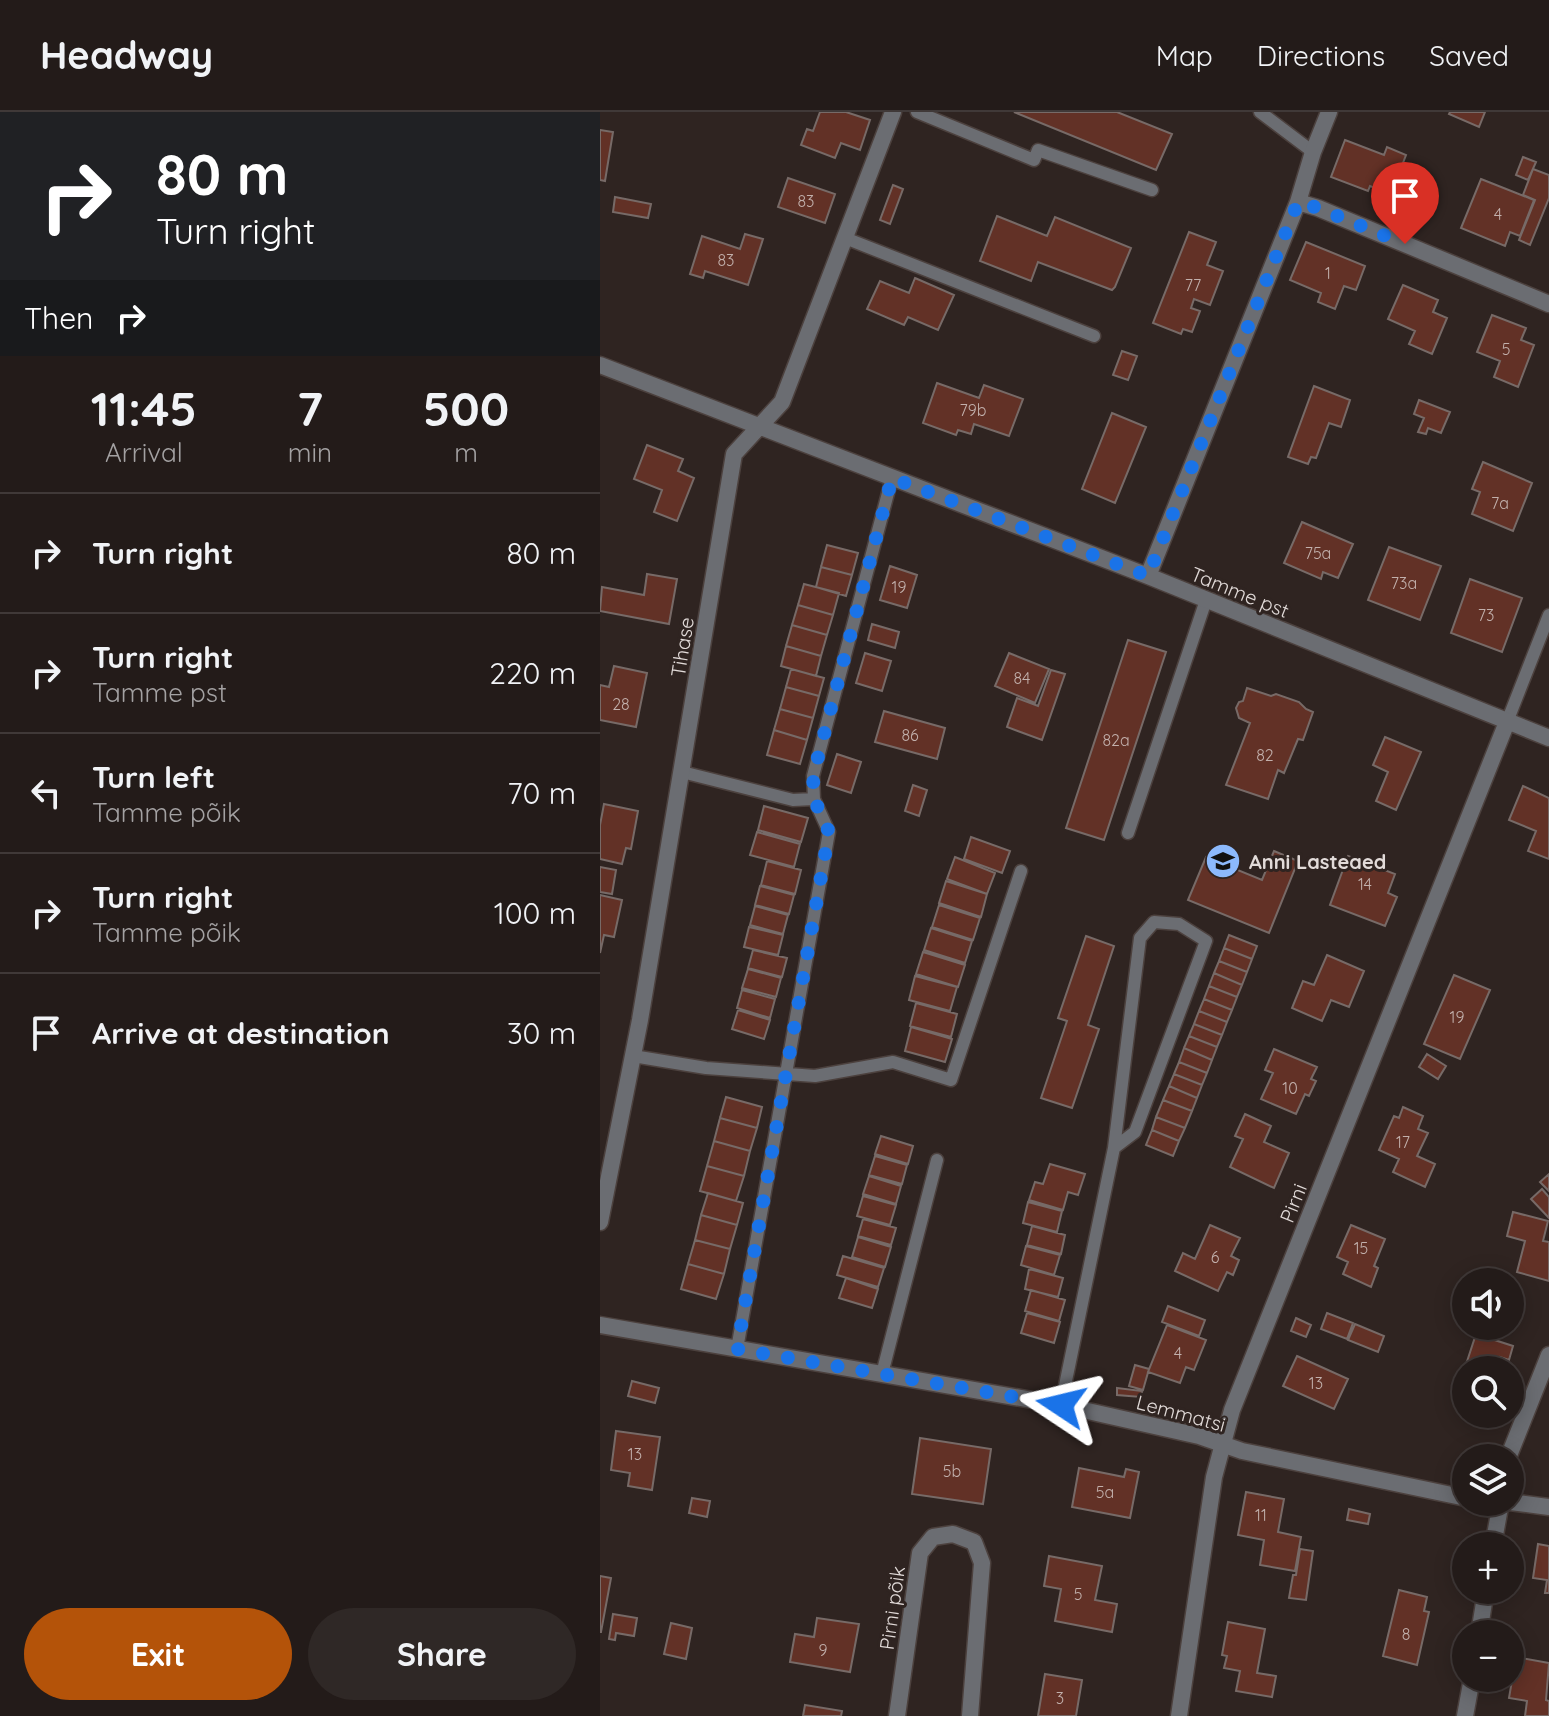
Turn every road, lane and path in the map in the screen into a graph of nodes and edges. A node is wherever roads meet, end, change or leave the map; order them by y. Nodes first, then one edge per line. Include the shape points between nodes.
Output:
1 (893, 112) edge
2 (917, 112) edge
3 (1260, 112) edge
4 (1329, 112) edge
5 (1313, 152) junction
6 (1152, 190) dead end
7 (1298, 202) junction
8 (845, 238) junction
9 (1549, 304) edge
10 (1094, 336) dead end
11 (600, 365) edge
12 (759, 427) junction
13 (892, 478) junction
14 (1148, 576) junction
15 (1206, 600) junction
16 (1549, 615) edge
17 (1507, 722) junction
18 (1549, 738) edge
19 (682, 772) junction
20 (814, 799) junction
21 (1128, 833) dead end
22 (1021, 871) dead end
23 (633, 1056) junction
24 (785, 1073) junction
25 (1114, 1148) junction
26 (937, 1160) dead end
27 (600, 1222) edge
28 (600, 1325) edge
29 (737, 1349) junction
30 (1549, 1355) edge
31 (882, 1374) junction
32 (1061, 1405) junction
33 (1223, 1444) junction
34 (1514, 1444) edge
35 (1452, 1495) edge
36 (1524, 1504) edge
37 (1549, 1507) edge
38 (1469, 1692) edge
39 (897, 1716) edge
40 (970, 1716) edge
41 (1179, 1716) edge
42 (1465, 1716) edge

1 - 8 street, Tihase
2 - 6 lane via 1034,160 1038,150
3 - 5 lane
4 - 5 street
5 - 7 street
7 - 9 street
7 - 14 street
8 - 10 lane
8 - 12 street, Tihase via 782,402
11 - 12 street, Tamme pst
12 - 13 street, Tamme pst
12 - 19 street, Tihase via 734,454
13 - 14 street, Tamme pst
13 - 20 lane via 813,776
14 - 15 street, Tamme pst
15 - 17 street, Tamme pst
15 - 21 lane
16 - 17 lane
17 - 18 street, Tamme pst
17 - 33 street, Pirni via 1232,1410
19 - 20 lane via 793,800
19 - 23 street, Tihase
20 - 24 lane via 829,832
22 - 24 lane via 951,1080 893,1062 815,1076
23 - 24 lane
23 - 27 street, Tihase
24 - 29 lane
25 - 25 lane via 1140,938 1154,922 1179,924 1206,941 1135,1132
25 - 32 lane
26 - 31 lane
28 - 29 street, Lemmatsi
29 - 31 street, Lemmatsi
30 - 34 street
31 - 32 street, Lemmatsi
32 - 33 street, Lemmatsi
33 - 35 street, Lemmatsi
33 - 41 street, Pirni
36 - 37 street
38 - 42 street
39 - 40 street, Pirni põik via 920,1553 933,1537 953,1534 974,1542 982,1563

